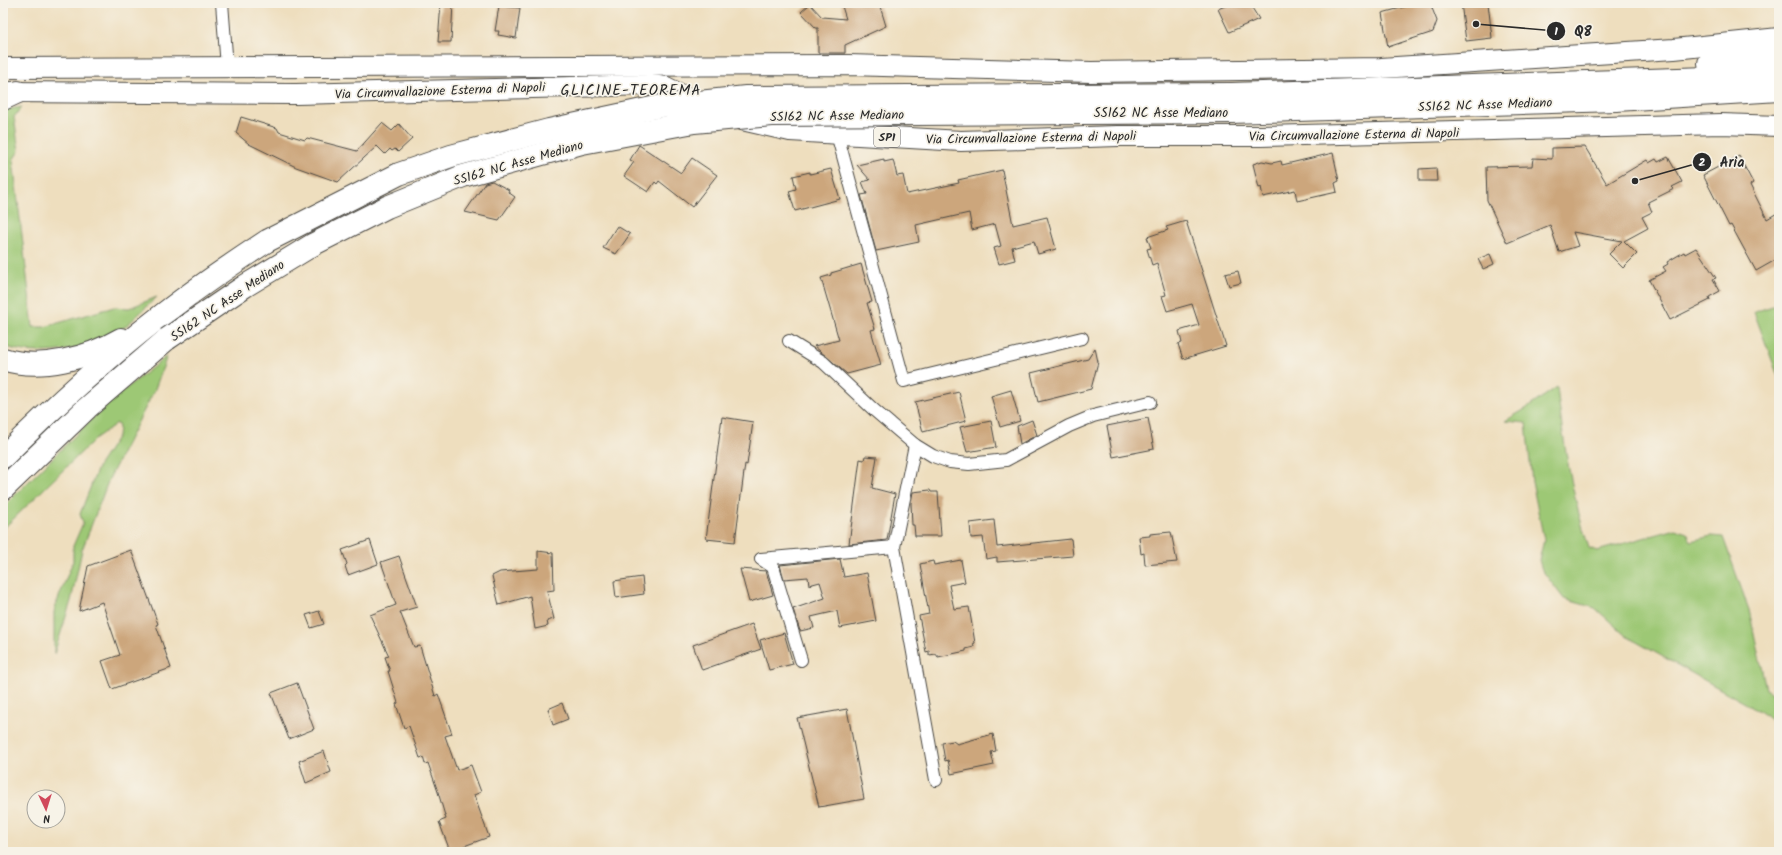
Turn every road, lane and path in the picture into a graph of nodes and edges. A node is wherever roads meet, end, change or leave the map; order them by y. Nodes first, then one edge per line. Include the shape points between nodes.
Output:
1 (222, 3) edge
2 (1779, 38) edge
3 (1779, 56) edge
4 (227, 67) junction
5 (3, 68) edge
6 (1779, 72) edge
7 (1599, 82) junction
8 (1779, 90) edge
9 (8, 94) edge
10 (1231, 103) junction
11 (1779, 126) edge
12 (837, 134) junction
13 (156, 319) junction
14 (1082, 338) dead end
15 (789, 341) dead end
16 (3, 359) edge
17 (1150, 402) dead end
18 (915, 445) junction
19 (3, 457) edge
20 (3, 490) edge
21 (894, 548) junction
22 (801, 660) dead end
23 (936, 780) dead end

1 - 4 street
2 - 4 main road, Via Circumvallazione Esterna di Napoli via 1674,49 1381,68 1091,72 832,65
3 - 7 highway via 1711,62
4 - 5 main road, Via Circumvallazione Esterna di Napoli
6 - 7 highway, SS162 NC Asse Mediano via 1708,78
7 - 10 highway, SS162 NC Asse Mediano
8 - 10 highway, SS162 NC Asse Mediano via 1608,100
9 - 12 main road, Via Circumvallazione Esterna di Napoli / SP1 via 296,94 650,85 666,86 714,111 748,122 790,131
10 - 13 highway, SS162 NC Asse Mediano, bridge via 746,97 661,106 549,130 451,156 399,174 267,241
10 - 20 highway, SS162 NC Asse Mediano, bridge via 772,115 694,122 582,142 463,176 387,207 314,244 245,286 167,339 87,408
11 - 12 main road, Via Circumvallazione Esterna di Napoli / SP1 via 1721,124 961,141
12 - 14 street via 904,381
13 - 16 highway via 104,348 64,362 14,363
13 - 19 highway, SS162 NC Asse Mediano via 52,408
15 - 18 street via 823,362
17 - 18 street via 1093,416 1006,460 993,463 950,462 933,456
18 - 21 street
21 - 22 street via 761,559 773,567
21 - 23 street

